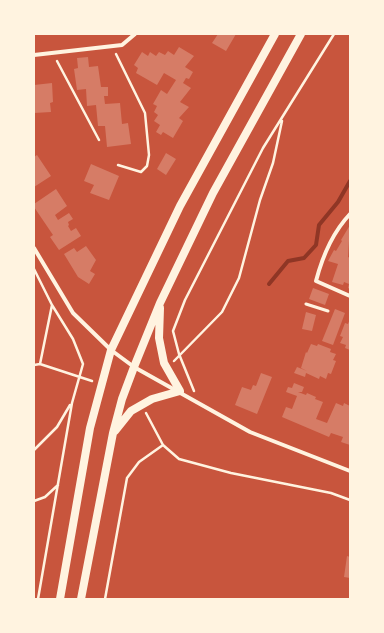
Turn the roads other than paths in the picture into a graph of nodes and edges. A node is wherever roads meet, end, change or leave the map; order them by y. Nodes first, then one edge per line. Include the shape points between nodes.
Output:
1 (135, 34) edge
2 (275, 34) edge
3 (301, 34) edge
4 (34, 55) edge
5 (350, 214) edge
6 (34, 248) edge
7 (39, 257) junction
8 (34, 260) edge
9 (350, 296) edge
10 (160, 303) junction
11 (306, 304) dead end
12 (328, 311) dead end
13 (111, 350) junction
14 (134, 367) junction
15 (180, 391) junction
16 (113, 433) junction
17 (350, 471) edge
18 (60, 599) edge
19 (81, 599) edge

1 - 4 street via 122,46
2 - 13 main road via 180,206
3 - 10 main road via 213,193
5 - 9 street via 324,258 316,282
6 - 7 street
7 - 8 street
7 - 13 street via 73,312
10 - 14 main road
10 - 15 main road via 159,338 164,363
11 - 12 lane
13 - 14 street
13 - 18 main road via 90,428
14 - 15 street
14 - 16 main road
15 - 16 main road via 152,399 131,411
15 - 17 street via 250,432
16 - 19 main road

